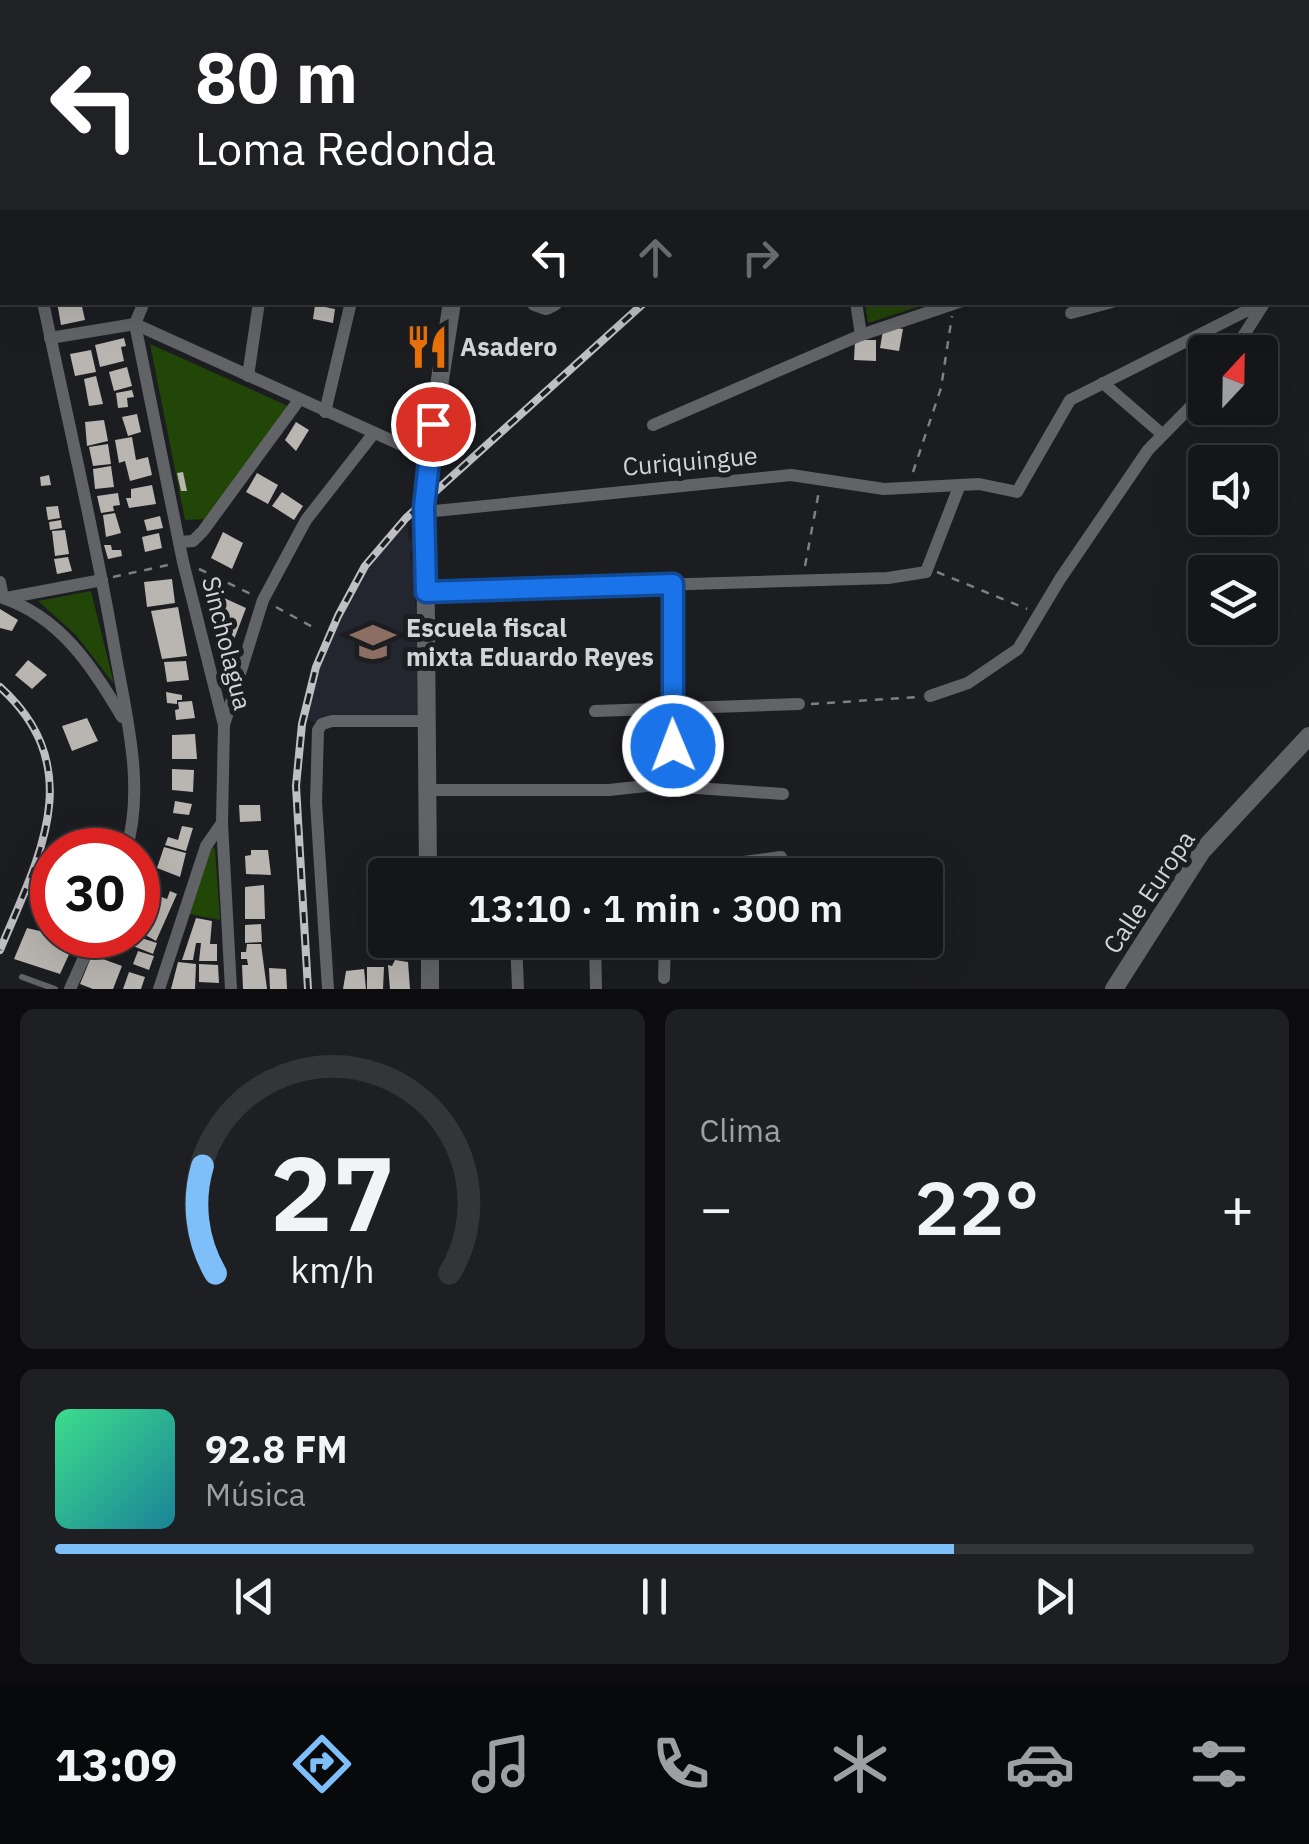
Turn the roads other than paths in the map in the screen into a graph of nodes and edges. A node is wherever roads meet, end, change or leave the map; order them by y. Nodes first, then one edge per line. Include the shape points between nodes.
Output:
1 (44, 305) edge
2 (143, 305) edge
3 (259, 305) edge
4 (350, 305) edge
5 (452, 305) edge
6 (856, 305) edge
7 (953, 305) edge
8 (1101, 305) edge
9 (1258, 305) edge
10 (1262, 305) edge
11 (1071, 313) dead end
12 (134, 324) junction
13 (861, 335) junction
14 (1243, 335) edge
15 (50, 338) junction
16 (248, 376) junction
17 (1102, 383) junction
18 (299, 400) junction
19 (1188, 409) edge
20 (325, 412) junction
21 (654, 426) dead end
22 (374, 433) junction
23 (1162, 434) junction
24 (428, 458) junction
25 (959, 487) junction
26 (425, 504) junction
27 (179, 542) junction
28 (102, 580) junction
29 (0, 582) edge
30 (673, 584) junction
31 (426, 592) junction
32 (2, 599) edge
33 (930, 696) road end
34 (800, 704) road end
35 (672, 708) junction
36 (595, 711) dead end
37 (426, 720) junction
38 (224, 725) junction
39 (128, 728) junction
40 (1309, 736) edge
41 (674, 783) junction
42 (427, 790) junction
43 (783, 794) dead end
44 (222, 823) junction
45 (132, 828) edge
46 (781, 857) dead end
47 (428, 858) edge
48 (774, 858) edge
49 (84, 958) edge
50 (430, 958) edge
51 (517, 958) edge
52 (595, 958) edge
53 (665, 958) edge
54 (22, 976) dead end
55 (664, 978) dead end
56 (55, 989) edge
57 (70, 989) edge
58 (158, 989) edge
59 (231, 989) edge
60 (328, 989) edge
61 (430, 989) edge
62 (518, 989) edge
63 (596, 989) edge
64 (1114, 989) edge

1 - 15 street
2 - 12 street
3 - 16 street
4 - 20 street
5 - 24 street
6 - 13 street
7 - 13 street
8 - 11 street
9 - 17 street
10 - 14 street
12 - 15 street
12 - 16 street
12 - 27 street, Sincholagua
13 - 21 street
15 - 28 street
16 - 18 street
17 - 23 street
17 - 25 street, Curiquingue via 1070,400 1020,490
18 - 20 street
18 - 27 street via 203,532
19 - 23 street
20 - 22 street
22 - 24 street
22 - 38 street via 306,520 263,600
23 - 33 street via 1018,650 968,683
24 - 26 street
25 - 26 street, Curiquingue via 909,490 791,475
25 - 30 street via 926,572
26 - 31 street
27 - 38 street, Sincholagua
28 - 32 street
28 - 39 street
29 - 32 street
30 - 31 street
30 - 35 street
31 - 37 street
32 - 39 street via 28,606 76,649
34 - 35 street
35 - 36 street
35 - 41 street
37 - 42 street
37 - 60 street via 332,721 318,730
38 - 44 street, Sincholagua
39 - 45 street
40 - 64 street, Calle Europa via 1202,852
41 - 42 street via 609,790
41 - 43 street
42 - 47 street
44 - 58 street, Sincholagua via 206,846
44 - 59 street
46 - 48 street
49 - 57 street
50 - 61 street
51 - 62 street
52 - 63 street
53 - 55 street
54 - 56 lane

